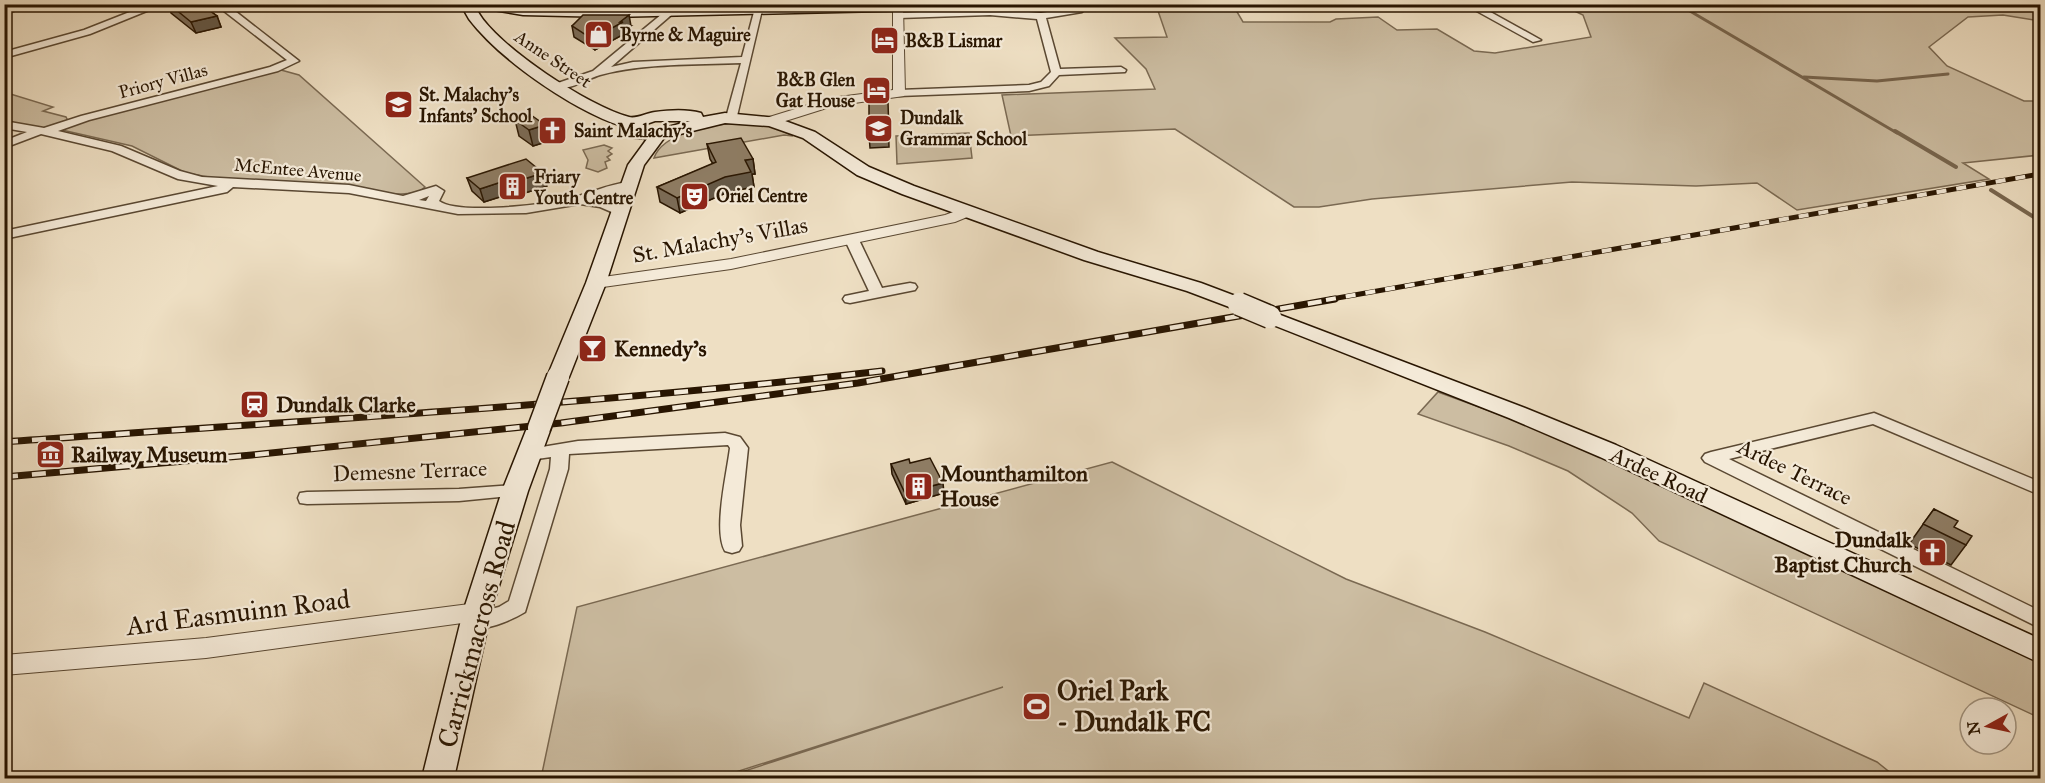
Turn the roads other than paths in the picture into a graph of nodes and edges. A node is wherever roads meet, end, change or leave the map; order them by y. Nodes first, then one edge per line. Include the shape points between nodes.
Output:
1 (31, 4) edge
2 (160, 4) edge
3 (219, 4) edge
4 (477, 4) edge
5 (680, 4) edge
6 (1016, 4) edge
7 (1468, 4) edge
8 (823, 7) edge
9 (1079, 10) dead end
10 (4, 11) edge
11 (899, 11) junction
12 (759, 12) junction
13 (669, 13) junction
14 (1041, 16) junction
15 (1536, 40) dead end
16 (4, 55) edge
17 (747, 60) junction
18 (1122, 70) dead end
19 (1056, 72) junction
20 (597, 73) junction
21 (558, 86) junction
22 (894, 94) junction
23 (969, 102) dead end
24 (733, 114) junction
25 (663, 116) junction
26 (789, 116) junction
27 (771, 121) junction
28 (4, 124) edge
29 (633, 129) junction
30 (676, 129) junction
31 (42, 131) junction
32 (658, 135) junction
33 (809, 135) junction
34 (4, 145) edge
35 (636, 165) junction
36 (236, 183) junction
37 (629, 186) junction
38 (578, 201) junction
39 (621, 212) junction
40 (967, 212) junction
41 (4, 235) edge
42 (852, 240) junction
43 (596, 283) junction
44 (910, 287) dead end
45 (878, 294) junction
46 (850, 299) dead end
47 (561, 450) junction
48 (531, 452) junction
49 (2040, 489) edge
50 (515, 490) junction
51 (307, 498) dead end
52 (732, 546) dead end
53 (476, 616) junction
54 (2040, 621) edge
55 (2040, 652) edge
56 (4, 665) edge
57 (438, 778) edge

1 - 10 street
2 - 16 street via 87,32
3 - 31 street, Priory Villas via 294,61
4 - 13 main road via 523,11
4 - 21 main road, Anne Street via 471,12 502,47
5 - 13 street
6 - 11 main road
7 - 15 street
8 - 11 main road
8 - 12 main road
9 - 14 street
11 - 14 street
11 - 22 street
12 - 13 main road
12 - 17 street
13 - 20 street
14 - 19 street
17 - 20 street via 633,65
17 - 24 street
18 - 19 street
19 - 22 street via 1039,87
20 - 21 street
21 - 29 main road, Anne Street
22 - 23 street via 900,99 968,98
22 - 26 street via 831,102
24 - 25 main road
24 - 26 main road
25 - 29 main road via 649,117
25 - 30 main road via 678,120
26 - 27 street
26 - 33 main road
27 - 30 main road via 725,118
27 - 33 main road
28 - 31 street, McEntee Avenue
29 - 32 main road
29 - 35 main road
30 - 32 main road
31 - 34 street, Priory Villas
31 - 36 street, McEntee Avenue via 98,142 179,176
32 - 35 main road
33 - 40 main road, Ardee Road via 863,171
35 - 37 main road
36 - 38 street, McEntee Avenue via 352,190 402,201 436,190 432,202 440,208 471,211
36 - 41 street
37 - 38 street
37 - 39 main road
38 - 39 street via 603,204
39 - 43 main road
40 - 42 street, St. Malachy's Villas
40 - 55 main road, Ardee Road, bridge via 1194,287 1517,413 1608,451
42 - 43 street, St. Malachy's Villas via 731,264
42 - 45 street
43 - 48 main road, bridge
44 - 45 street
45 - 46 street
47 - 48 street
47 - 52 street via 725,438 734,441 740,448 730,525
47 - 53 street via 559,469 518,606 505,614
48 - 50 main road, Carrickmacross Road
49 - 54 street, Ardee Terrace via 1874,418 1711,458
50 - 51 street, Demesne Terrace
50 - 53 main road, Carrickmacross Road
53 - 56 street, Ard Easmuinn Road via 207,648
53 - 57 main road, Carrickmacross Road

